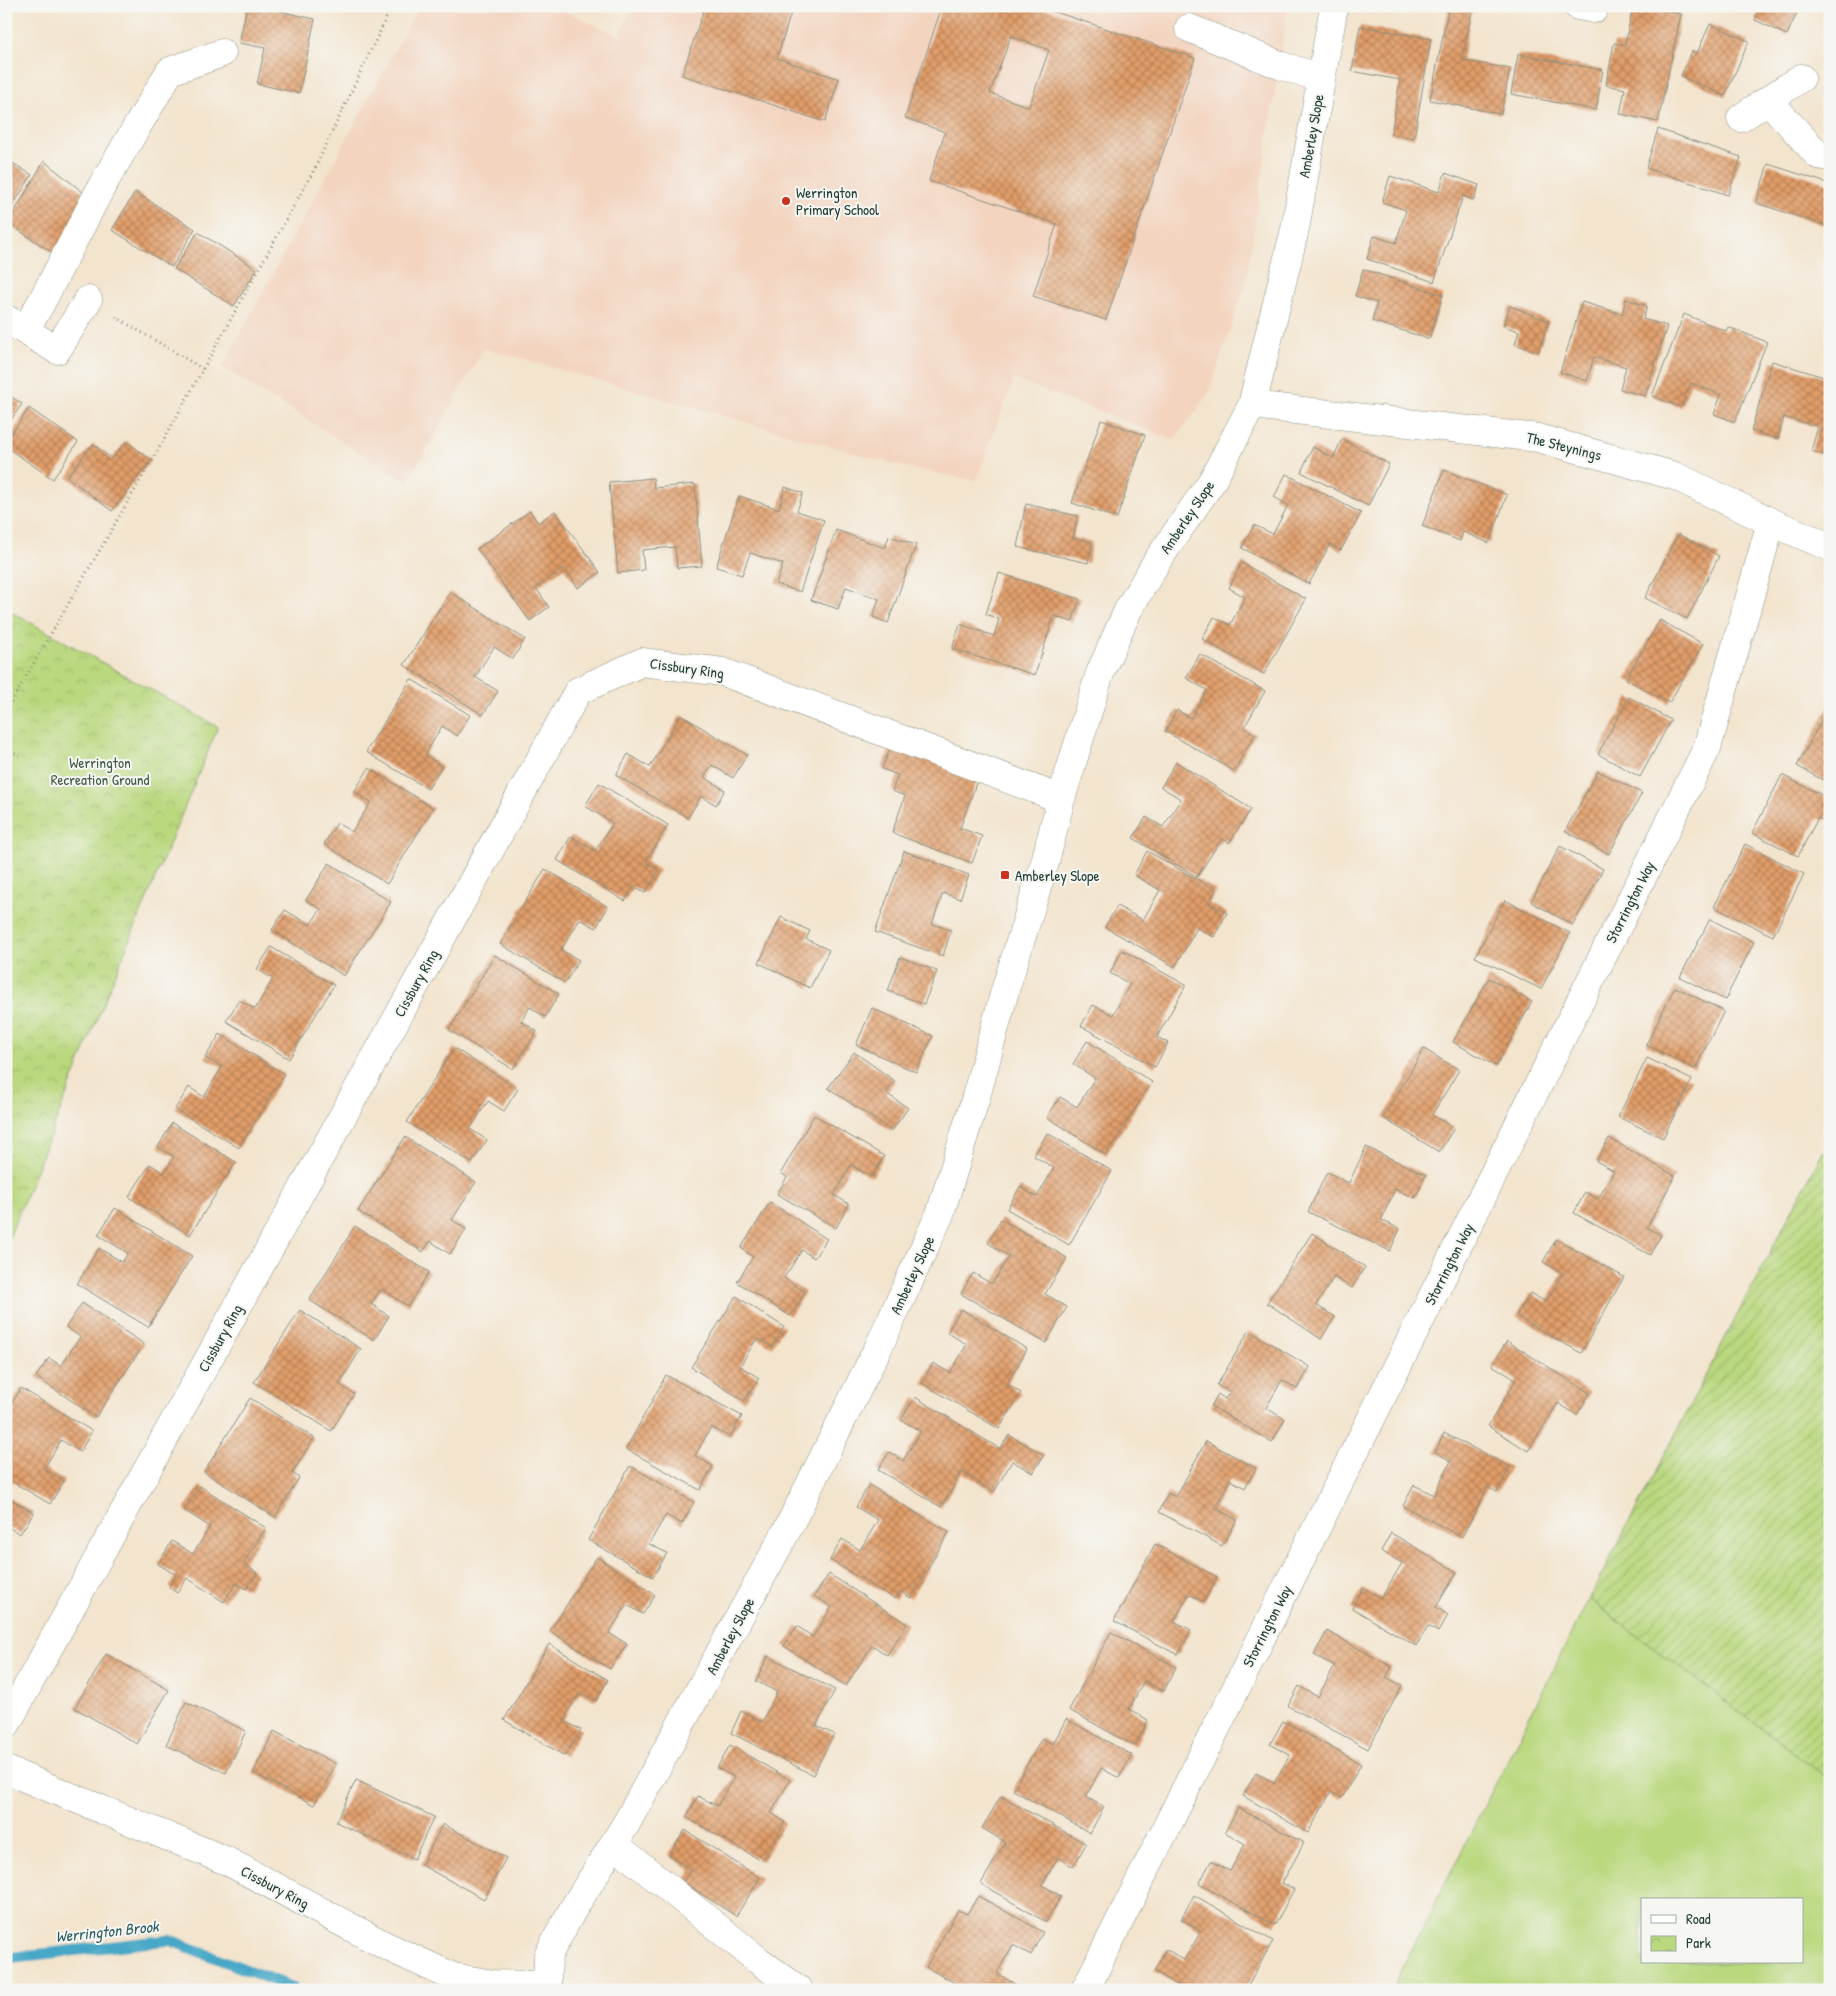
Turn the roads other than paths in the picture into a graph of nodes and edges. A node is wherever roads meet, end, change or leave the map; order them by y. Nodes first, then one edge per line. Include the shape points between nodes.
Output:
1 (1334, 6) edge
2 (1189, 28) dead end
3 (222, 53) dead end
4 (1321, 78) junction
5 (1801, 78) dead end
6 (1768, 100) junction
7 (1741, 118) dead end
8 (1830, 157) edge
9 (88, 300) road end
10 (16, 325) edge
11 (1252, 405) junction
12 (1771, 522) junction
13 (1830, 547) edge
14 (1061, 799) junction
15 (6, 1725) edge
16 (6, 1770) edge
17 (614, 1844) junction
18 (548, 1988) edge
19 (799, 1990) edge
20 (1085, 1990) edge

1 - 4 street, Amberley Slope
2 - 4 street via 1282,66
3 - 10 street via 170,71 103,184 41,303
4 - 11 street, Amberley Slope via 1294,229
5 - 6 street
6 - 7 street
6 - 8 street via 1818,155
9 - 10 street via 57,350
11 - 12 street, The Steynings via 1538,438 1675,476
11 - 14 street, Amberley Slope via 1212,481 1128,610 1100,672
12 - 13 street, The Steynings
12 - 20 street, Storrington Way via 1707,748
14 - 15 street, Cissbury Ring via 723,672 642,662 578,691
14 - 17 street, Amberley Slope via 940,1214 878,1348 786,1532
16 - 18 street, Cissbury Ring via 226,1861 386,1946 453,1977
17 - 18 street, Amberley Slope via 548,1955
17 - 19 street

